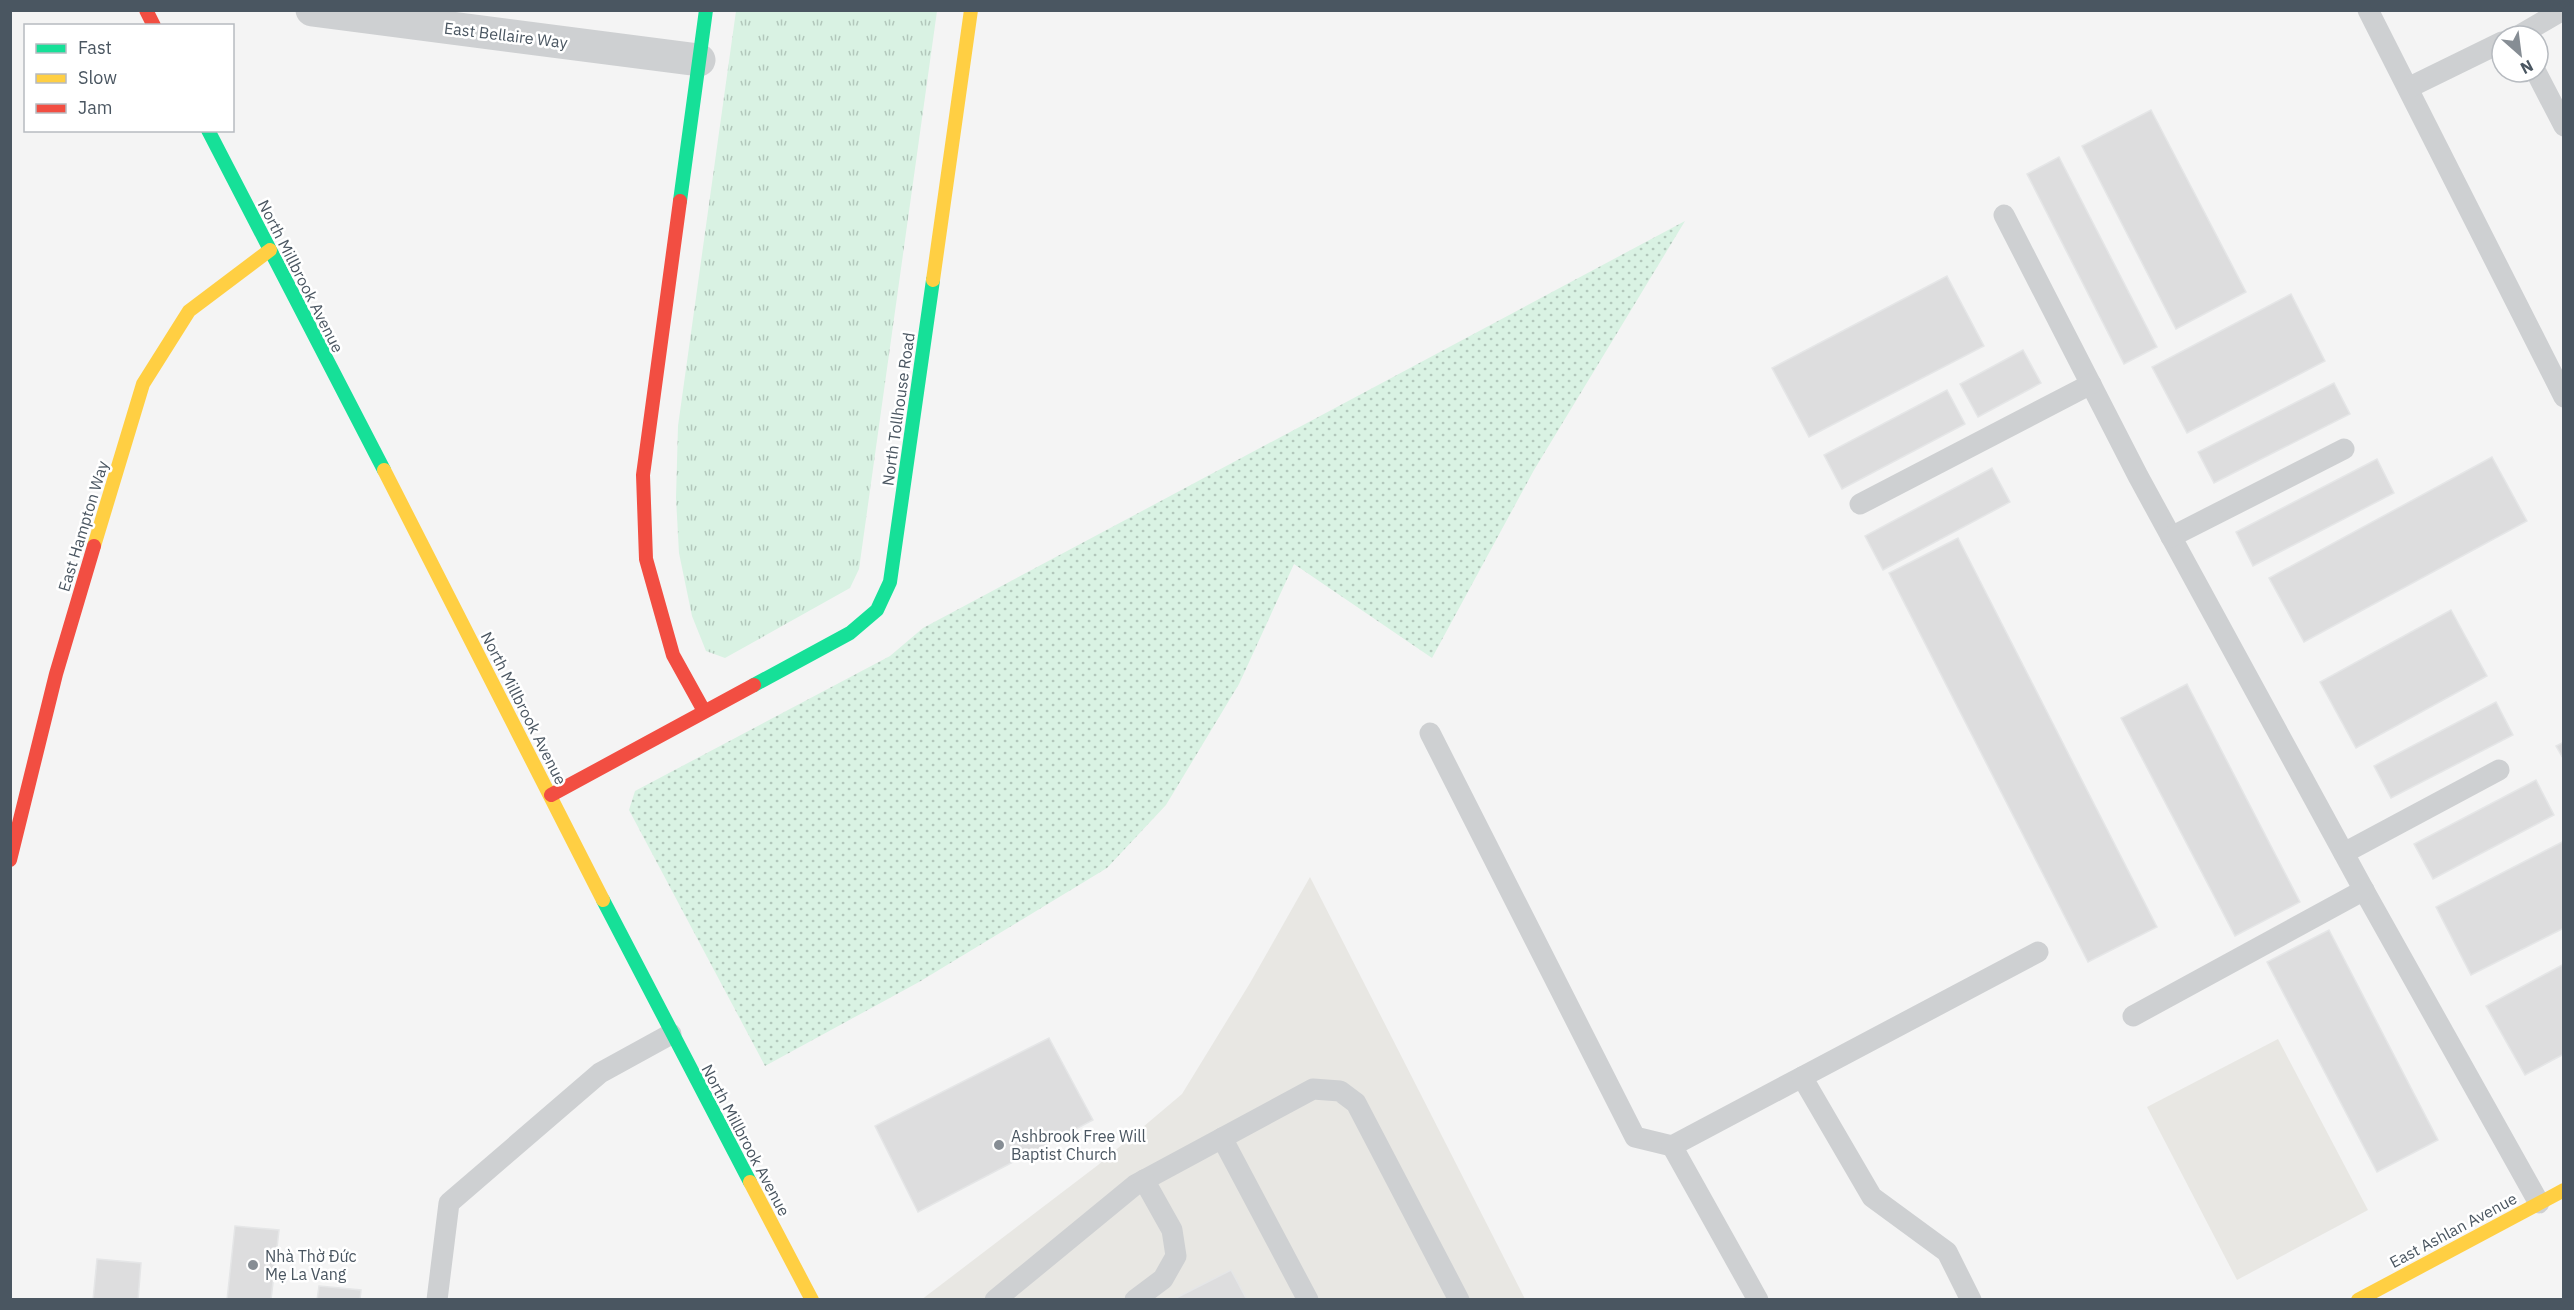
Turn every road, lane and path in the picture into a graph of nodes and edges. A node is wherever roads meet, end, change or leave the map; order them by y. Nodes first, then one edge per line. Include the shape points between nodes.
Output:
1 (312, 10) edge
2 (706, 10) edge
3 (971, 10) edge
4 (2368, 10) edge
5 (2563, 10) edge
6 (2537, 24) edge
7 (2490, 48) edge
8 (699, 60) junction
9 (2542, 84) edge
10 (2408, 88) junction
11 (2564, 126) edge
12 (209, 132) edge
13 (2004, 214) dead end
14 (270, 250) junction
15 (2091, 384) junction
16 (2564, 397) edge
17 (2344, 449) dead end
18 (1860, 504) dead end
19 (2171, 537) junction
20 (704, 711) junction
21 (1430, 733) dead end
22 (2499, 770) dead end
23 (551, 795) junction
24 (2344, 853) junction
25 (10, 860) edge
26 (2364, 890) junction
27 (2038, 952) dead end
28 (2133, 1017) dead end
29 (671, 1034) junction
30 (1802, 1077) junction
31 (1221, 1138) junction
32 (1672, 1146) junction
33 (1144, 1180) junction
34 (2564, 1190) edge
35 (2539, 1203) junction
36 (437, 1299) edge
37 (812, 1299) edge
38 (995, 1299) edge
39 (1135, 1299) edge
40 (1308, 1299) edge
41 (1459, 1299) edge
42 (1758, 1299) edge
43 (1971, 1299) edge
44 (2358, 1299) edge

1 - 8 street, East Bellaire Way
2 - 8 street
3 - 20 street, North Tollhouse Road via 890,582 877,610 850,633
4 - 10 lane
5 - 6 lane
7 - 10 lane
8 - 20 street via 644,475 646,559 673,655
9 - 11 lane
10 - 16 lane
12 - 14 street, North Millbrook Avenue
13 - 15 lane
14 - 23 street, North Millbrook Avenue
14 - 25 street, East Hampton Way via 189,311 143,384 56,674
15 - 18 lane
15 - 19 lane
17 - 19 lane
19 - 24 lane
20 - 23 street, North Tollhouse Road
21 - 32 lane via 1635,1137
22 - 24 lane
23 - 29 street, North Millbrook Avenue
24 - 26 lane
26 - 28 lane
26 - 35 lane
27 - 30 lane
29 - 36 lane via 600,1073 449,1203
29 - 37 street, North Millbrook Avenue
30 - 32 lane
30 - 43 lane via 1872,1197 1947,1252
31 - 33 lane
31 - 40 lane
31 - 41 lane via 1313,1089 1340,1091 1356,1102
32 - 42 lane
33 - 38 lane
33 - 39 lane via 1172,1230 1176,1256 1163,1279
34 - 35 street, East Ashlan Avenue
35 - 44 street, East Ashlan Avenue

